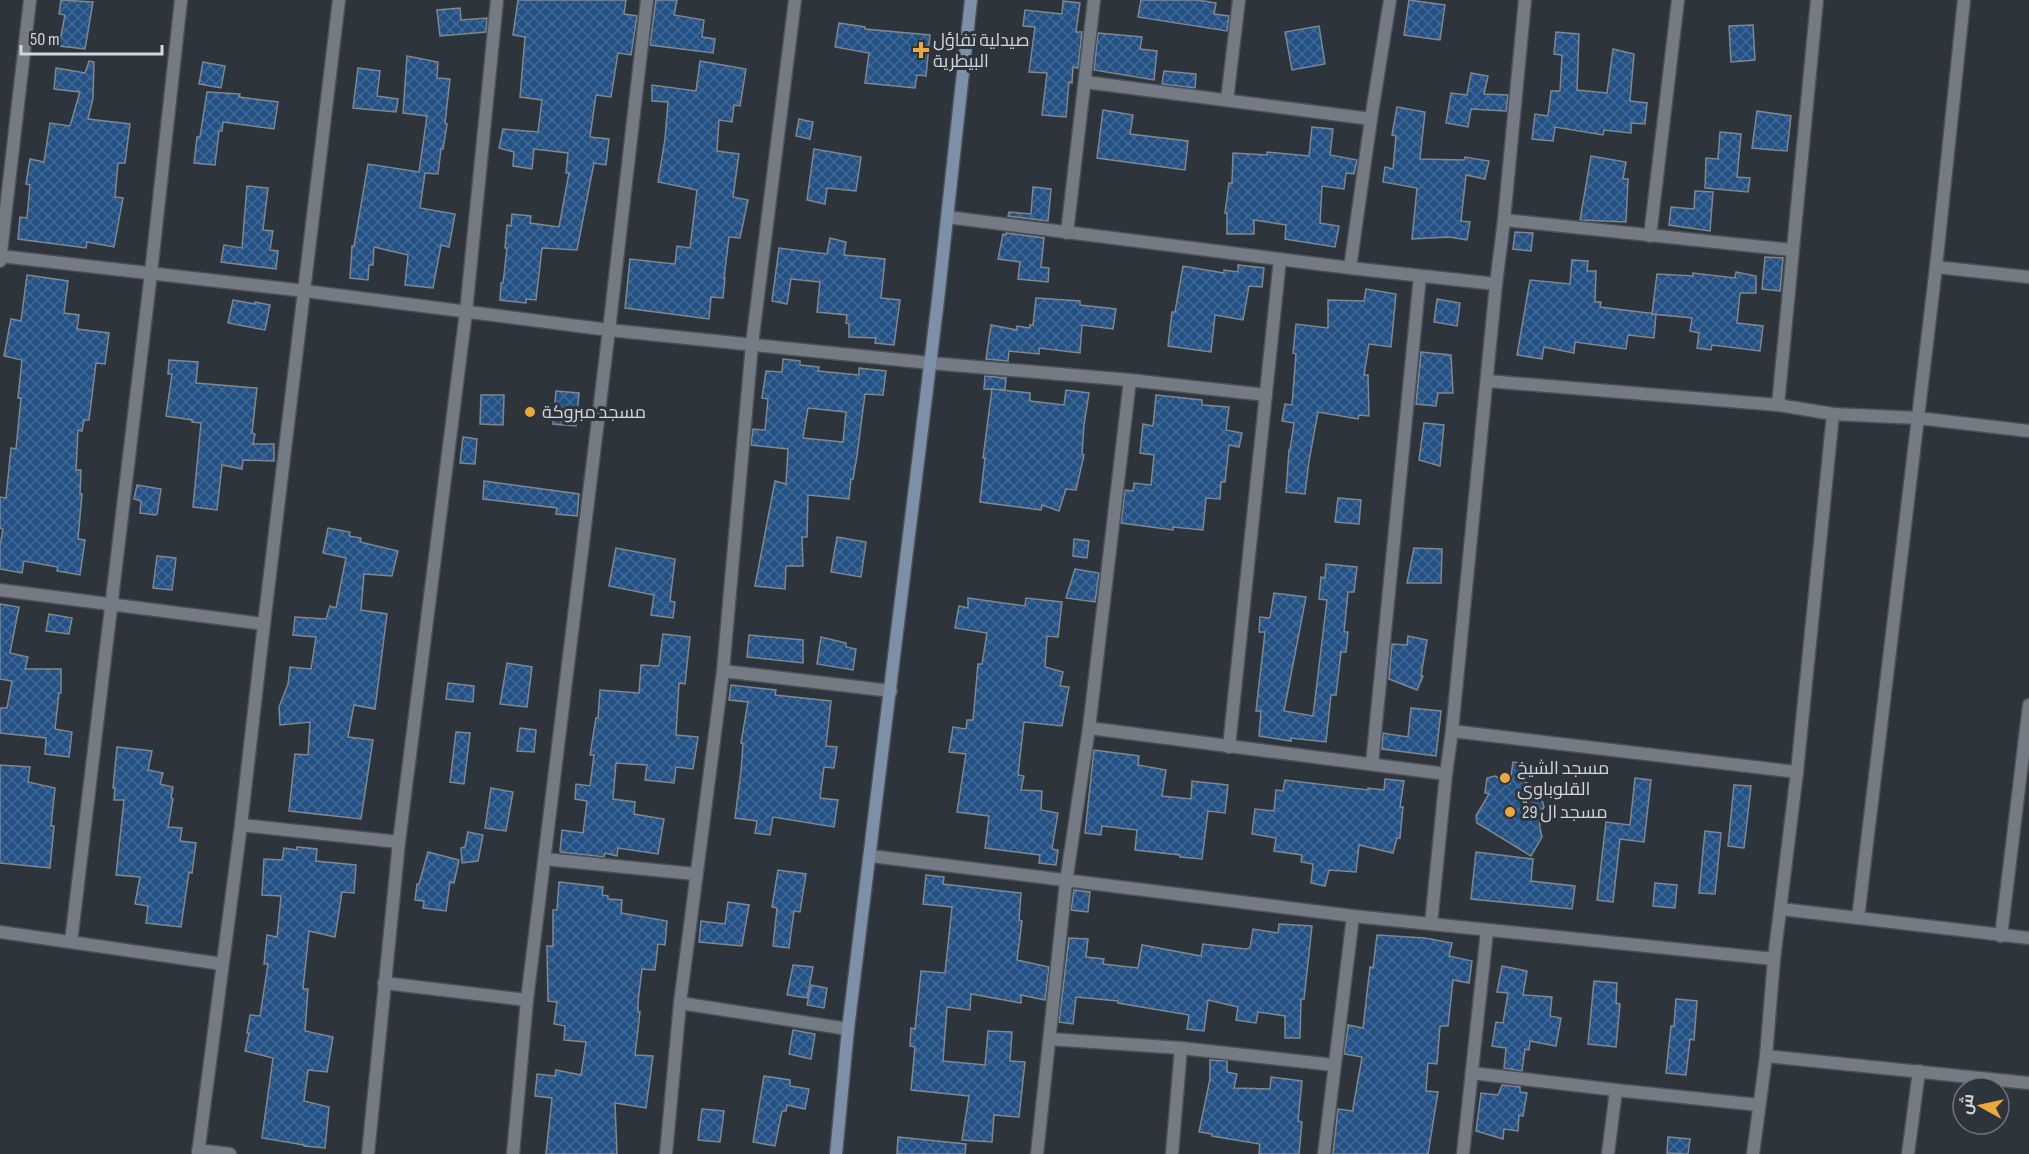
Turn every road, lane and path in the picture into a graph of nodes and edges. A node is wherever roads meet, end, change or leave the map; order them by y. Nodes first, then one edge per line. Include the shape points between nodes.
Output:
1 (30, 0) edge
2 (182, 0) edge
3 (339, 0) edge
4 (497, 0) edge
5 (647, 0) edge
6 (795, 0) edge
7 (971, 0) edge
8 (1094, 0) edge
9 (1239, 0) edge
10 (1390, 0) edge
11 (1525, 0) edge
12 (1678, 0) edge
13 (1817, 0) edge
14 (1964, 0) edge
15 (1085, 82) junction
16 (1227, 100) junction
17 (1371, 118) junction
18 (947, 217) junction
19 (1504, 220) junction
20 (1067, 233) junction
21 (1650, 236) junction
22 (1792, 250) junction
23 (0, 256) edge
24 (1280, 259) junction
25 (0, 261) edge
26 (1936, 267) junction
27 (1350, 268) junction
28 (152, 273) junction
29 (1420, 276) junction
30 (2029, 277) edge
31 (1496, 284) junction
32 (305, 291) junction
33 (466, 312) junction
34 (609, 330) junction
35 (752, 344) junction
36 (930, 363) junction
37 (1130, 380) junction
38 (1487, 381) junction
39 (1266, 395) junction
40 (1778, 405) junction
41 (1833, 414) junction
42 (1918, 418) junction
43 (2029, 431) edge
44 (0, 590) edge
45 (110, 604) junction
46 (264, 624) junction
47 (723, 671) junction
48 (891, 691) junction
49 (2029, 705) edge
50 (1089, 728) junction
51 (1452, 730) junction
52 (2027, 737) edge
53 (1229, 747) junction
54 (1372, 764) junction
55 (1797, 772) junction
56 (1446, 774) junction
57 (241, 825) junction
58 (399, 842) junction
59 (871, 856) junction
60 (545, 859) junction
61 (695, 874) junction
62 (1066, 882) junction
63 (1780, 909) junction
64 (1353, 916) junction
65 (1858, 918) junction
66 (1431, 924) junction
67 (1487, 931) junction
68 (0, 932) edge
69 (2001, 936) junction
70 (2029, 938) edge
71 (71, 942) junction
72 (1774, 959) junction
73 (222, 964) junction
74 (384, 983) junction
75 (527, 1000) junction
76 (680, 1003) junction
77 (848, 1029) junction
78 (1050, 1039) junction
79 (1181, 1048) junction
80 (1766, 1056) junction
81 (1334, 1065) junction
82 (1919, 1071) junction
83 (1472, 1073) junction
84 (2029, 1083) edge
85 (1616, 1090) junction
86 (1759, 1105) junction
87 (198, 1152) edge
88 (230, 1154) edge
89 (368, 1154) edge
90 (513, 1154) edge
91 (666, 1154) edge
92 (836, 1154) edge
93 (1036, 1154) edge
94 (1172, 1154) edge
95 (1324, 1154) edge
96 (1463, 1154) edge
97 (1608, 1154) edge
98 (1753, 1154) edge
99 (1908, 1154) edge

1 - 23 street
2 - 28 street
3 - 32 street
4 - 33 street
5 - 34 street
6 - 35 street
7 - 18 street
8 - 15 street
9 - 16 street
10 - 17 street
11 - 19 street
12 - 21 street
13 - 22 street
14 - 26 street
15 - 16 street
15 - 20 street
16 - 17 street
17 - 27 street
18 - 20 street
18 - 36 street
19 - 21 street
19 - 31 street
20 - 24 street
21 - 22 street
22 - 40 street
23 - 25 street
23 - 28 street
24 - 27 street
24 - 39 street
26 - 30 street
26 - 42 street
27 - 29 street
28 - 32 street
28 - 45 street
29 - 31 street
29 - 54 street
31 - 38 street
32 - 33 street
32 - 46 street
33 - 34 street
33 - 58 street
34 - 35 street
34 - 60 street
35 - 36 street
35 - 47 street
36 - 37 street
36 - 48 street
37 - 39 street
37 - 50 street
38 - 40 street
38 - 51 street
39 - 53 street
40 - 41 street
41 - 42 street
41 - 55 street
42 - 43 street
42 - 65 street
44 - 45 street
45 - 46 street
45 - 71 street
46 - 57 street
47 - 48 street
47 - 61 street
48 - 59 street
49 - 52 street
50 - 53 street
50 - 62 street
51 - 55 street
51 - 56 street
52 - 69 street
53 - 54 street
54 - 56 street
55 - 63 street
56 - 66 street
57 - 58 street
57 - 73 street
58 - 74 street
59 - 62 street
59 - 77 street
60 - 61 street
60 - 75 street
61 - 76 street
62 - 64 street
62 - 78 street
63 - 65 street
63 - 72 street
64 - 66 street
64 - 81 street
65 - 69 street
66 - 67 street
67 - 72 street
67 - 83 street
68 - 71 street
69 - 70 street
71 - 73 street
72 - 80 street
73 - 87 street
74 - 75 street
74 - 89 street
75 - 90 street
76 - 77 street
76 - 91 street
77 - 92 street
78 - 79 street
78 - 93 street
79 - 81 street
79 - 94 street
80 - 82 street
80 - 86 street
81 - 95 street
82 - 84 street
82 - 99 street
83 - 85 street
83 - 96 street
85 - 86 street
85 - 97 street
86 - 98 street
87 - 88 street

